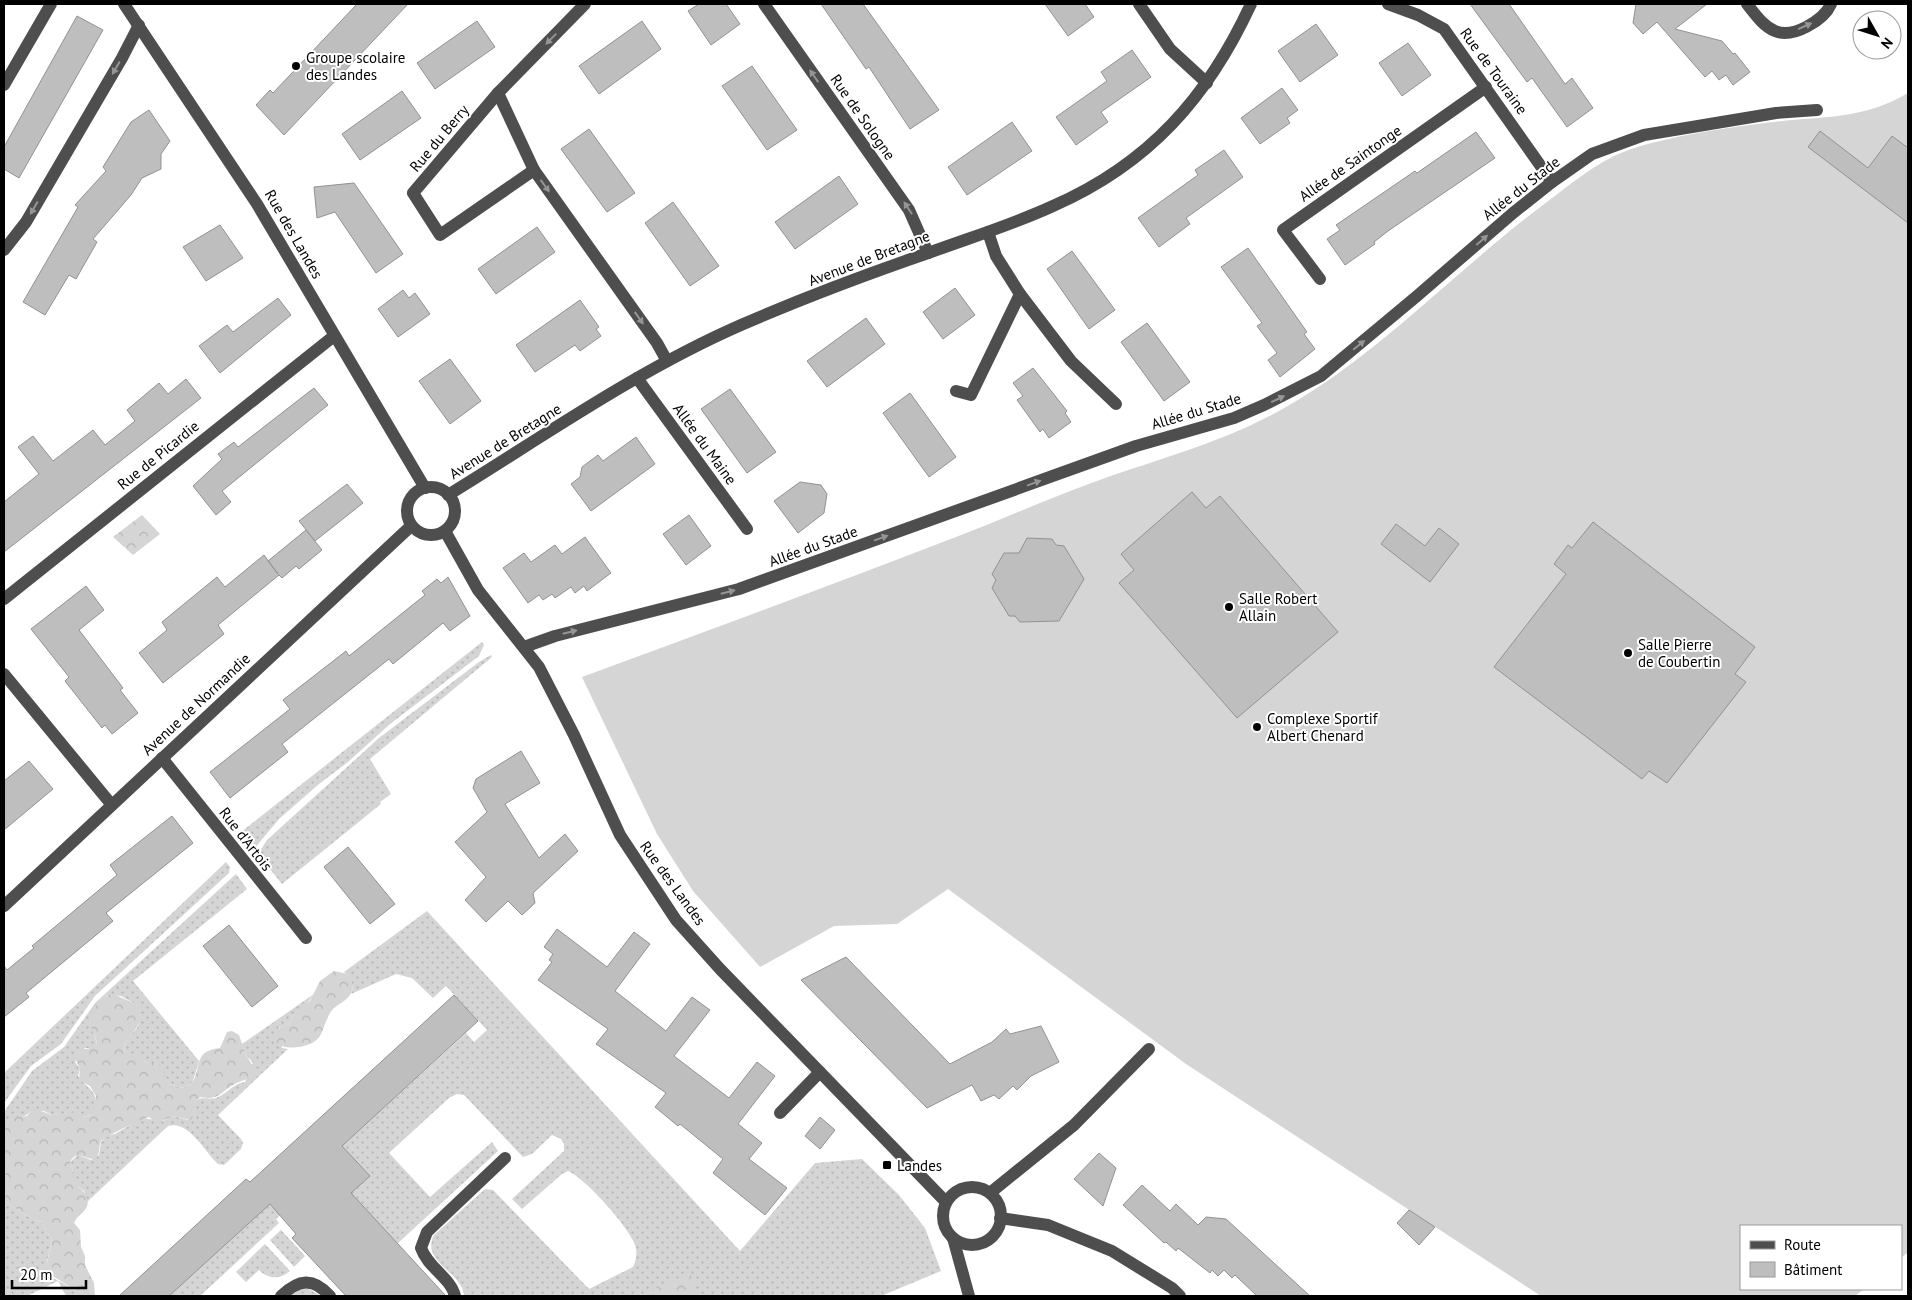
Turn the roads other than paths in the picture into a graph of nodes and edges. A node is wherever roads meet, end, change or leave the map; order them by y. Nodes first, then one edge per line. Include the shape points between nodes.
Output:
1 (51, 4) edge
2 (124, 4) edge
3 (585, 4) edge
4 (764, 4) edge
5 (1139, 4) edge
6 (1251, 4) edge
7 (1388, 4) edge
8 (1747, 4) edge
9 (1831, 4) edge
10 (138, 25) junction
11 (1207, 83) junction
12 (4, 85) edge
13 (1486, 86) junction
14 (498, 93) junction
15 (1817, 110) dead end
16 (534, 170) junction
17 (1552, 182) junction
18 (988, 232) junction
19 (4, 250) edge
20 (928, 252) junction
21 (1320, 279) dead end
22 (1020, 294) junction
23 (334, 336) junction
24 (667, 361) junction
25 (637, 378) junction
26 (956, 390) dead end
27 (1116, 404) dead end
28 (425, 488) junction
29 (448, 495) junction
30 (411, 526) junction
31 (747, 530) dead end
32 (445, 531) junction
33 (4, 599) edge
34 (524, 646) junction
35 (4, 674) edge
36 (162, 758) junction
37 (111, 804) junction
38 (4, 906) edge
39 (306, 938) dead end
40 (1149, 1049) dead end
41 (820, 1072) junction
42 (780, 1113) dead end
43 (505, 1158) dead end
44 (990, 1194) junction
45 (946, 1202) junction
46 (1000, 1218) junction
47 (953, 1238) junction
48 (281, 1296) edge
49 (330, 1296) edge
50 (455, 1296) edge
51 (969, 1296) edge
52 (1180, 1296) edge

1 - 12 street
2 - 10 street, Rue des Landes
3 -> 14 street, Rue du Berry
20 -> 4 street, Rue de Sologne via 909,210
5 - 11 street via 1170,49
6 - 11 street, Avenue de Bretagne via 1232,45
7 - 13 street, Rue de Touraine via 1444,29
8 -> 9 street via 1769,28 1777,32 1787,32 1818,20
10 -> 19 street via 26,222
10 - 23 street, Rue des Landes via 257,204
11 - 18 street, Avenue de Bretagne via 1175,123 1127,164 1054,206
13 - 17 street, Rue de Touraine
13 - 21 street, Allée de Saintonge via 1283,230
14 - 16 street
14 - 16 street, Rue du Berry via 413,193 440,235
15 - 17 street, Allée du Stade via 1776,113 1644,134 1592,154
16 -> 24 street
34 -> 17 street, Allée du Stade via 740,589 1136,446 1234,418 1264,405 1320,376
18 - 20 street, Avenue de Bretagne
18 - 22 street via 996,256
20 - 24 street, Avenue de Bretagne via 740,326
22 - 26 street via 971,395
22 - 27 street via 1071,361
23 - 28 street, Rue des Landes
23 - 33 street, Rue de Picardie
24 - 25 street, Avenue de Bretagne
25 - 29 street, Avenue de Bretagne
25 - 31 street, Allée du Maine
28 - 29 street via 435,488
28 - 30 street via 417,491 408,502 407,518
29 - 32 street via 455,512
30 - 32 street via 429,536
30 - 36 street, Avenue de Normandie
32 - 34 street, Rue des Landes via 478,590
34 - 41 street, Rue des Landes via 554,693 620,835 659,896 720,969
35 - 37 street
36 - 37 street, Avenue de Normandie
36 - 39 street, Rue d'Artois
37 - 38 street, Avenue de Normandie
40 - 44 street via 1074,1126
41 - 42 street
41 - 45 street, Rue des Landes
43 - 50 street via 427,1232 421,1248 425,1260 452,1288
44 - 45 street via 982,1188 966,1187 952,1194
44 - 46 street via 996,1201
45 - 47 street via 943,1220
46 - 47 street via 994,1234 978,1244
46 - 52 street via 1048,1225 1112,1251
47 - 51 street
48 - 49 street via 291,1287 306,1282 320,1285

